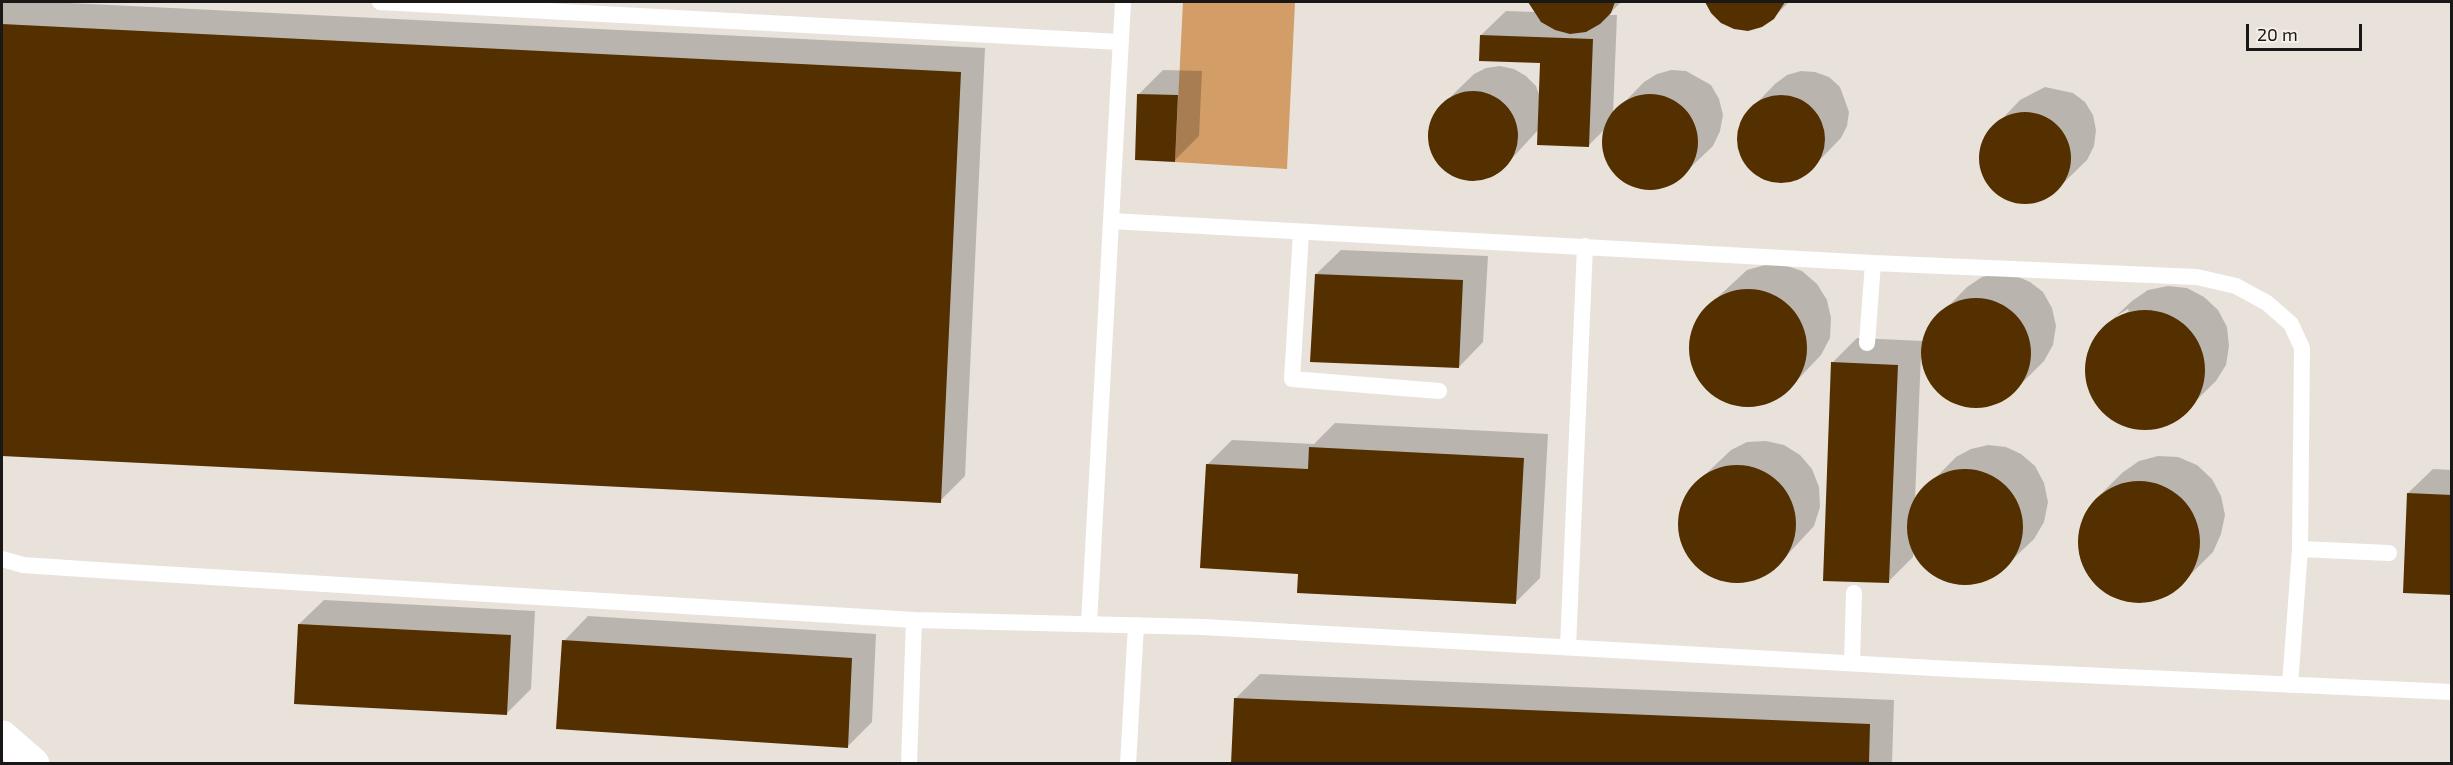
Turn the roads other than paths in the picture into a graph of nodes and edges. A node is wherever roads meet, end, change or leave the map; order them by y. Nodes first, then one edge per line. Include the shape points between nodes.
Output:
1 (380, 2) edge
2 (1123, 2) edge
3 (1120, 42) junction
4 (1111, 221) junction
5 (1300, 233) junction
6 (1585, 246) junction
7 (1873, 263) junction
8 (1867, 343) dead end
9 (1439, 391) dead end
10 (2301, 549) junction
11 (2389, 553) dead end
12 (2, 559) edge
13 (1854, 593) dead end
14 (914, 620) junction
15 (1089, 624) junction
16 (1136, 625) junction
17 (1568, 647) junction
18 (1852, 663) junction
19 (2290, 685) junction
20 (2451, 692) edge
21 (2, 737) edge
22 (33, 764) edge
23 (909, 764) edge
24 (1128, 764) edge

1 - 3 lane
2 - 3 lane
3 - 4 lane
4 - 5 lane
4 - 15 lane
5 - 6 lane
5 - 9 lane via 1292,379
6 - 7 lane
6 - 17 lane
7 - 8 lane
7 - 10 lane via 2197,277 2236,286 2267,303 2291,324 2302,348
10 - 11 lane
10 - 19 lane
12 - 14 lane via 23,565 112,572
13 - 18 lane
14 - 15 lane
14 - 23 lane
15 - 16 lane
16 - 17 lane
16 - 24 lane
17 - 18 lane
18 - 19 lane
19 - 20 lane
21 - 22 main road

